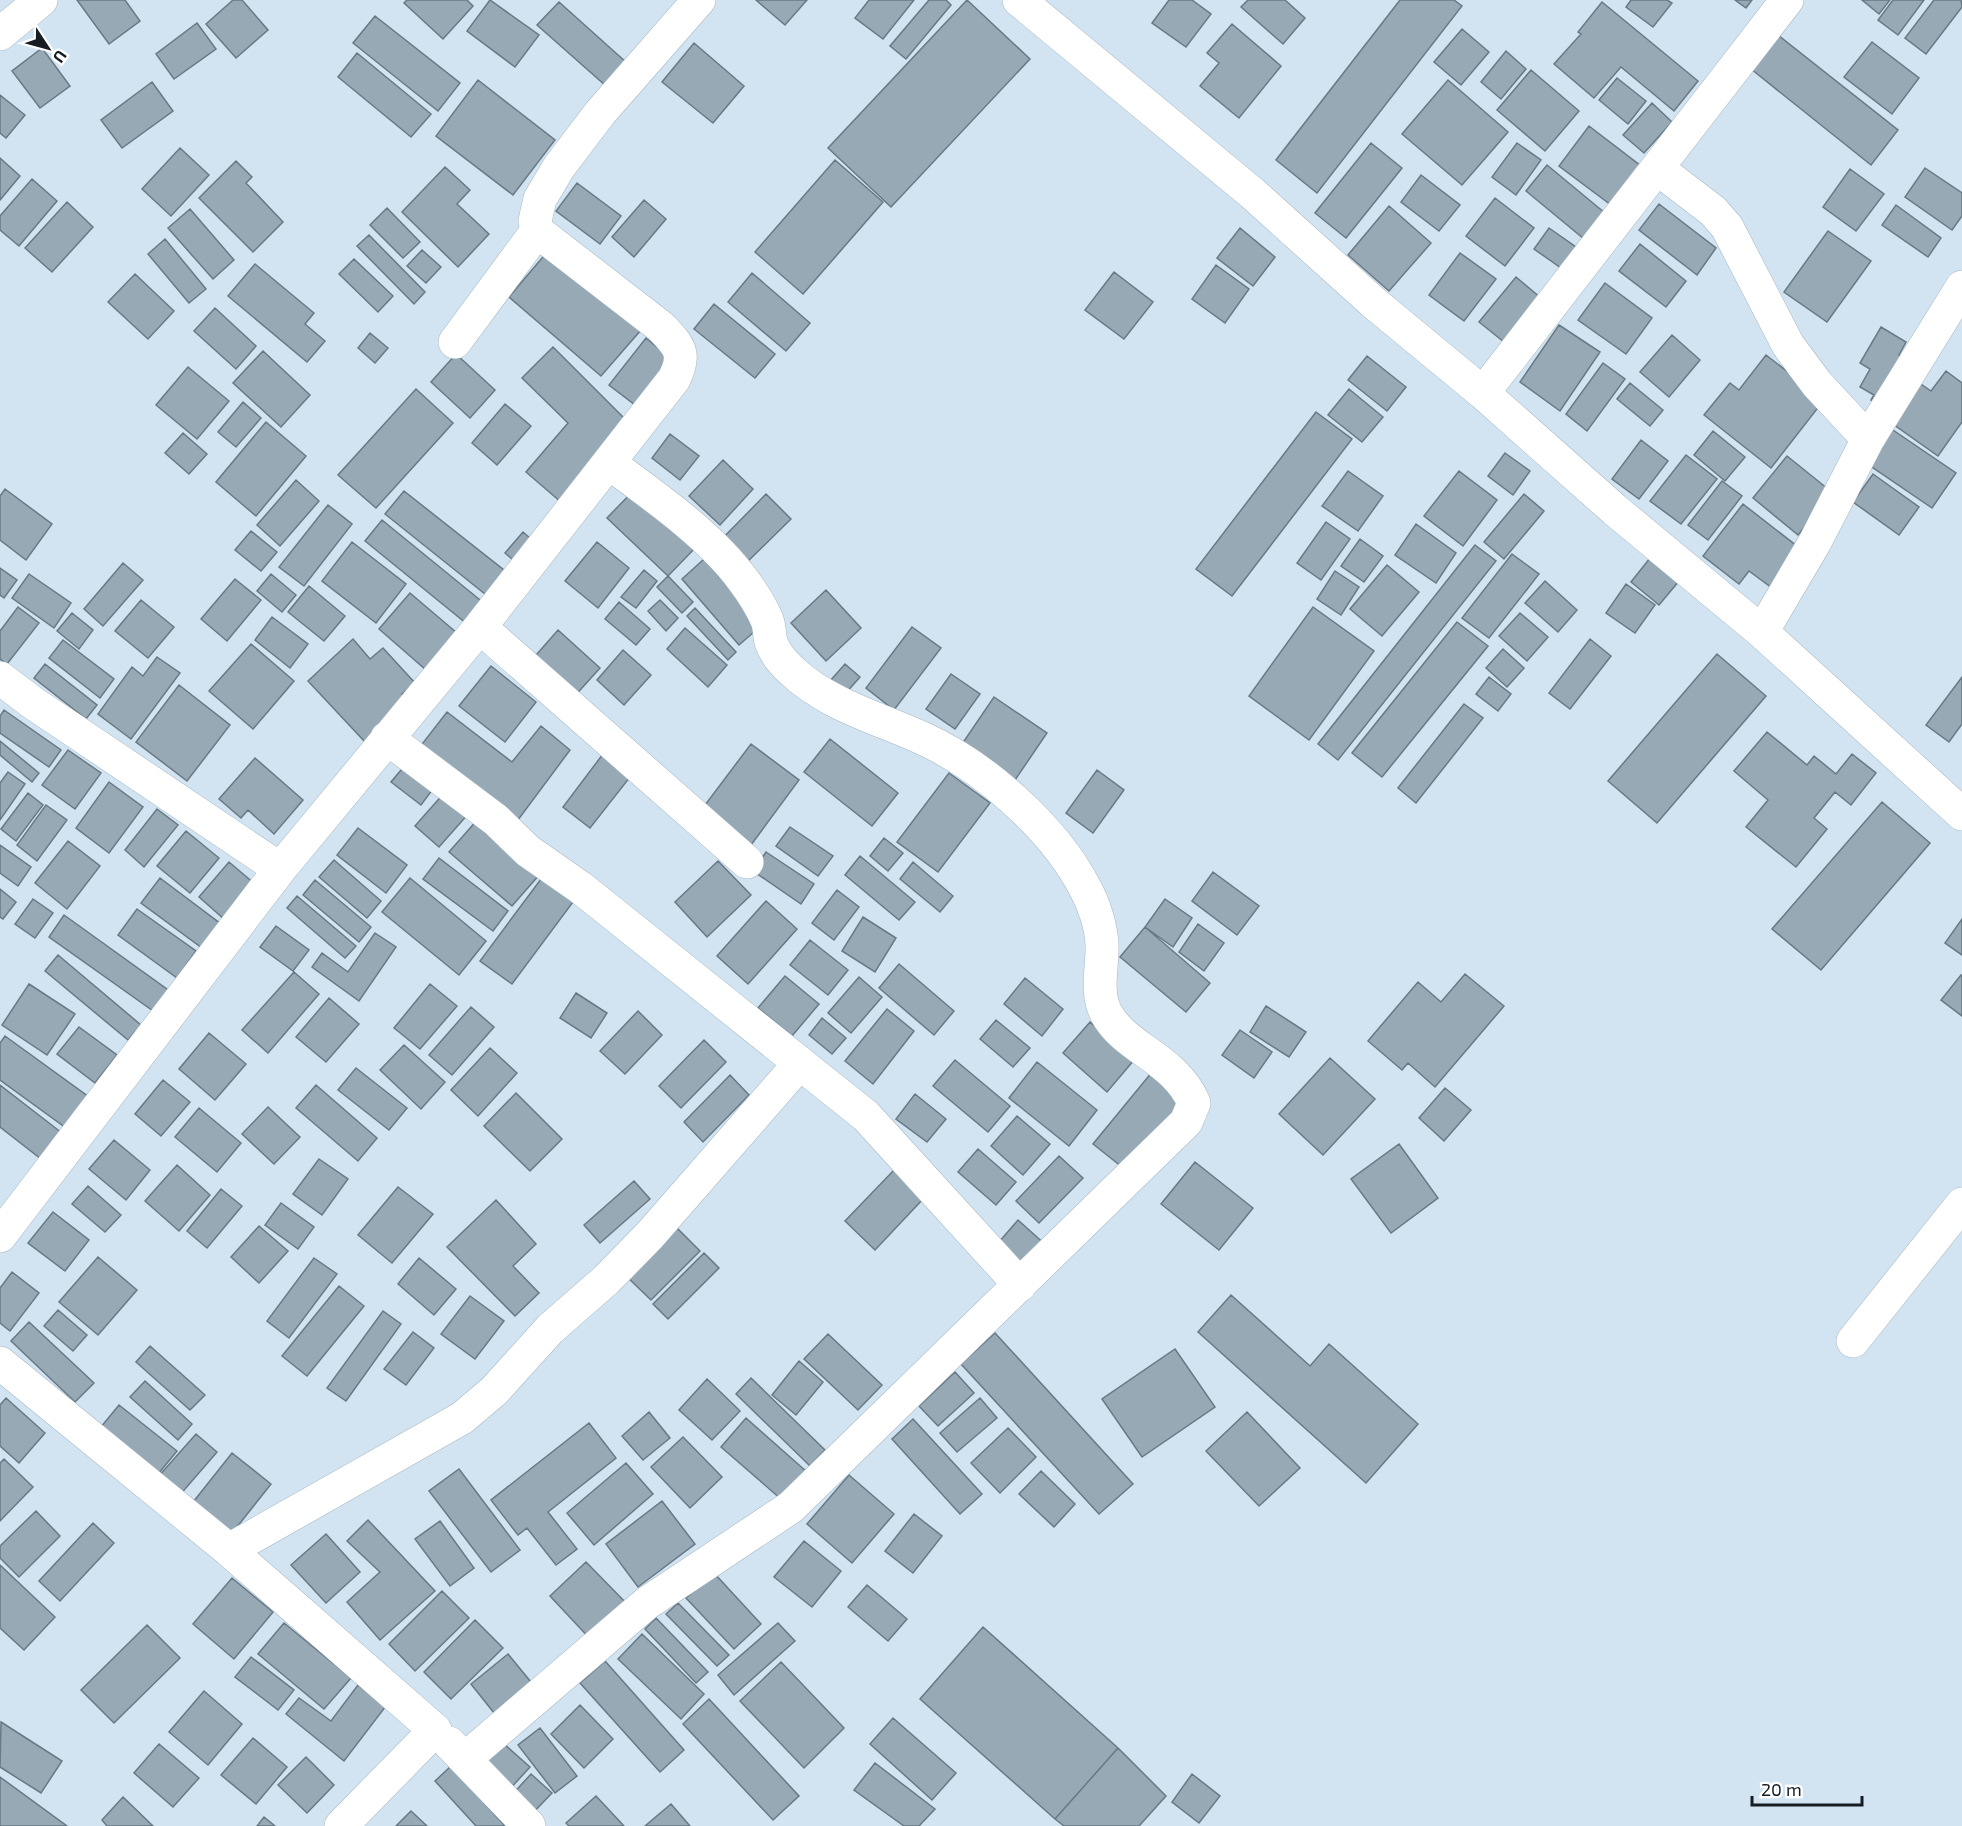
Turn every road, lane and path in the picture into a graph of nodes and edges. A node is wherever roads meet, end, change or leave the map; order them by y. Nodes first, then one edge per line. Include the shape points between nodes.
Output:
1 (41, 0) edge
2 (699, 0) edge
3 (1019, 0) edge
4 (1787, 0) edge
5 (0, 34) edge
6 (1657, 168) junction
7 (537, 231) junction
8 (1962, 287) edge
9 (455, 342) dead end
10 (1483, 393) junction
11 (1868, 439) junction
12 (609, 463) junction
13 (480, 627) junction
14 (1762, 632) junction
15 (0, 678) edge
16 (387, 738) junction
17 (1962, 814) edge
18 (747, 862) dead end
19 (280, 869) junction
20 (800, 1063) junction
21 (1962, 1203) edge
22 (0, 1236) edge
23 (1020, 1285) junction
24 (1853, 1341) dead end
25 (0, 1363) edge
26 (229, 1551) junction
27 (435, 1730) junction
28 (466, 1758) junction
29 (341, 1826) edge
30 (529, 1826) edge

1 - 5 street
2 - 7 street via 600,113 559,167 540,199
3 - 10 street via 1252,193 1374,303
4 - 6 street
6 - 10 street
6 - 11 street via 1713,211 1727,227 1788,345 1817,384
7 - 9 street
7 - 12 street via 661,327 678,345 680,366 674,379
8 - 11 street
10 - 14 street
11 - 14 street via 1815,542
12 - 13 street
12 - 23 street via 690,526 728,562 764,615 771,642 782,661 801,679 819,692 921,737 969,765 1043,830 1067,856 1096,914 1102,943 1101,994 1106,1013 1124,1035 1187,1086 1194,1103 1186,1122
13 - 16 street
13 - 18 street
14 - 17 street
15 - 19 street
16 - 19 street
16 - 20 street
19 - 22 street
20 - 23 street via 866,1116
20 - 26 street via 650,1235 550,1329 494,1391 462,1418
21 - 24 street
23 - 28 street via 791,1507 647,1603
25 - 26 street
26 - 27 street
27 - 28 street
27 - 29 street
28 - 30 street

